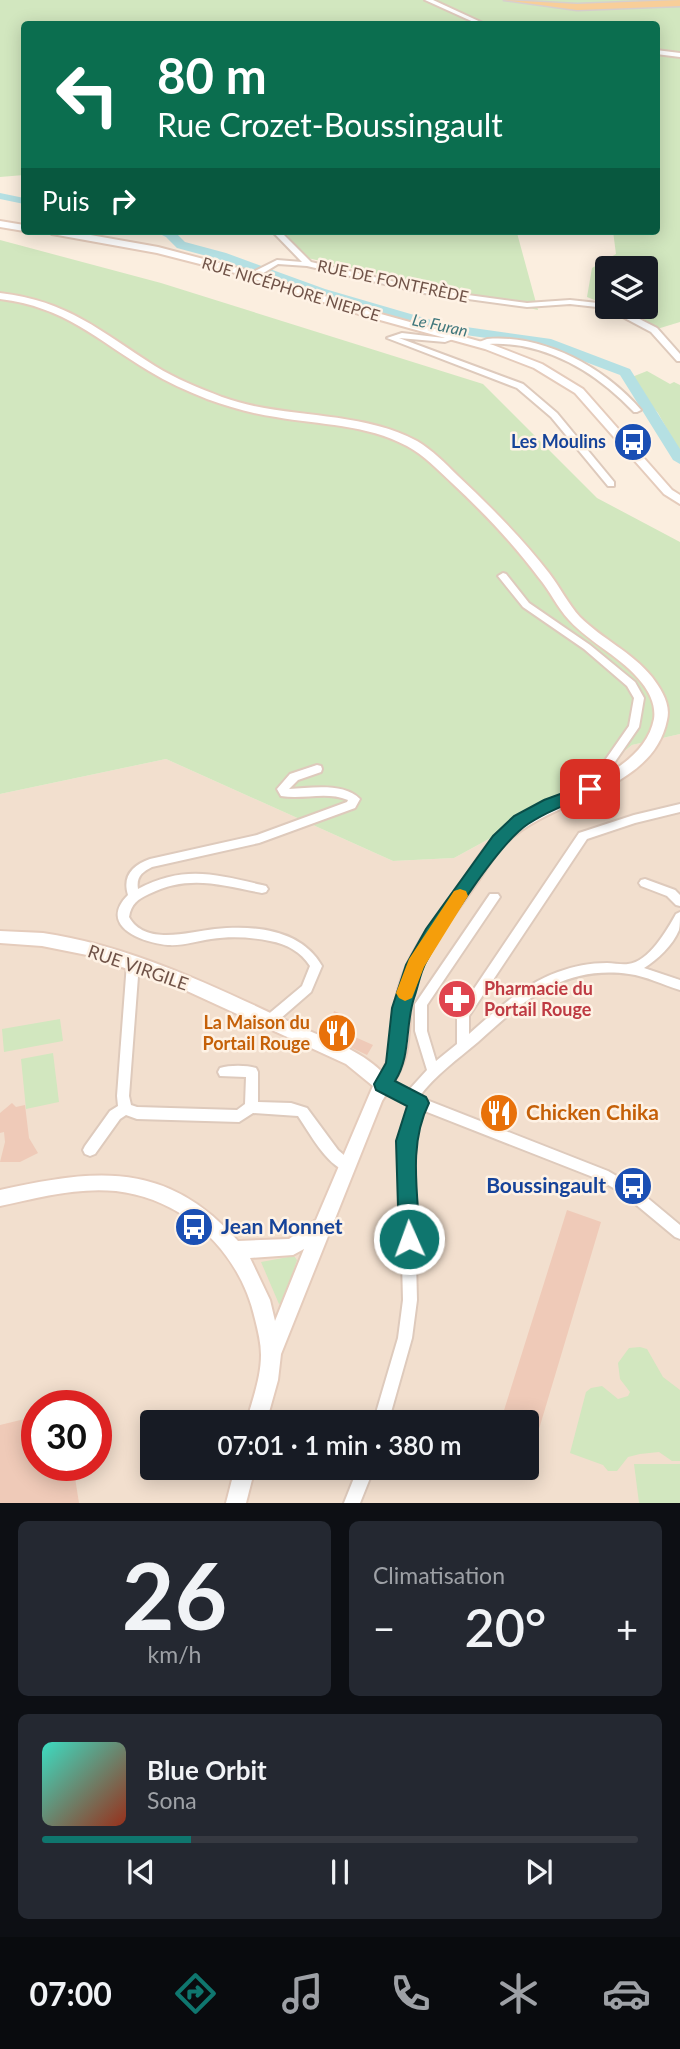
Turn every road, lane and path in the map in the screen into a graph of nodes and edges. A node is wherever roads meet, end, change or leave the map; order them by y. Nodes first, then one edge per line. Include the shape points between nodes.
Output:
1 (428, 0) edge
2 (508, 0) edge
3 (680, 3) edge
4 (475, 21) edge
5 (660, 52) edge
6 (680, 55) edge
7 (0, 224) edge
8 (21, 228) edge
9 (76, 235) edge
10 (280, 235) edge
11 (308, 264) junction
12 (255, 274) junction
13 (0, 296) edge
14 (595, 305) edge
15 (633, 319) edge
16 (450, 337) junction
17 (478, 344) junction
18 (680, 359) edge
19 (637, 410) dead end
20 (611, 484) dead end
21 (680, 500) edge
22 (503, 576) dead end
23 (317, 769) dead end
24 (590, 789) junction
25 (680, 808) edge
26 (645, 883) dead end
27 (262, 889) dead end
28 (134, 896) junction
29 (494, 897) dead end
30 (680, 902) edge
31 (680, 917) edge
32 (0, 937) edge
33 (133, 963) junction
34 (628, 970) junction
35 (680, 985) edge
36 (269, 1021) junction
37 (463, 1047) junction
38 (433, 1071) junction
39 (224, 1072) dead end
40 (383, 1084) junction
41 (414, 1100) junction
42 (251, 1107) junction
43 (125, 1109) junction
44 (90, 1150) dead end
45 (347, 1166) junction
46 (0, 1198) edge
47 (323, 1222) junction
48 (680, 1233) edge
49 (236, 1250) junction
50 (271, 1354) junction
51 (259, 1410) edge
52 (384, 1410) edge
53 (242, 1480) edge
54 (361, 1480) edge
55 (236, 1503) edge
56 (352, 1503) edge

1 - 4 street
2 - 3 main road via 577,7
5 - 6 street
7 - 8 main road
9 - 12 main road, RUE NICÉPHORE NIEPCE
10 - 11 street, RUE DE FONTFRÈDE
11 - 12 street via 277,262
11 - 14 street, RUE DE FONTFRÈDE via 424,291 527,305
12 - 16 main road, RUE NICÉPHORE NIEPCE
13 - 24 main road via 35,301 72,315 157,371 211,396 270,414 369,427 393,434 434,459 494,517 574,618 655,690 661,720 645,751 626,771
15 - 18 street, RUE DE FONTFRÈDE via 654,330
16 - 17 main road, RUE NICÉPHORE NIEPCE
16 - 20 street via 391,338 520,386 554,415
17 - 19 street via 508,342 570,356 599,373
17 - 21 main road, RUE NICÉPHORE NIEPCE via 538,366 579,391
22 - 24 street via 526,605 593,652 631,684 639,698 634,727
23 - 28 street via 294,777 282,789 285,793 348,795 355,800 351,805 260,839 140,867 132,876
24 - 40 main road via 520,821 499,840 446,915 407,986 394,1068
25 - 37 street via 583,836 463,1014
26 - 30 street via 671,893
27 - 28 street via 186,876
28 - 36 street, RUE VIRGILE via 123,910 124,920 146,936 175,940 215,934 261,935 289,941 313,958 316,966 307,989
29 - 38 street via 421,1004 421,1031
31 - 34 street via 658,949 642,965
32 - 33 main road, RUE VIRGILE via 69,945
33 - 36 main road, RUE VIRGILE
33 - 43 street
34 - 35 street
34 - 37 street via 587,970 552,979 519,996
36 - 40 main road, RUE VIRGILE via 352,1059
37 - 38 street
38 - 41 street
39 - 42 street via 252,1072
40 - 41 street
40 - 45 main road
41 - 48 street via 603,1175
41 - 52 street via 406,1141 410,1300 405,1338
42 - 43 street via 239,1116
42 - 45 street via 302,1112
43 - 44 street via 115,1115
45 - 47 main road
46 - 49 main road via 82,1183 116,1183 148,1190 187,1206
47 - 49 main road via 293,1247
47 - 50 main road
49 - 50 main road via 261,1301
50 - 51 main road
53 - 55 main road
54 - 56 street

